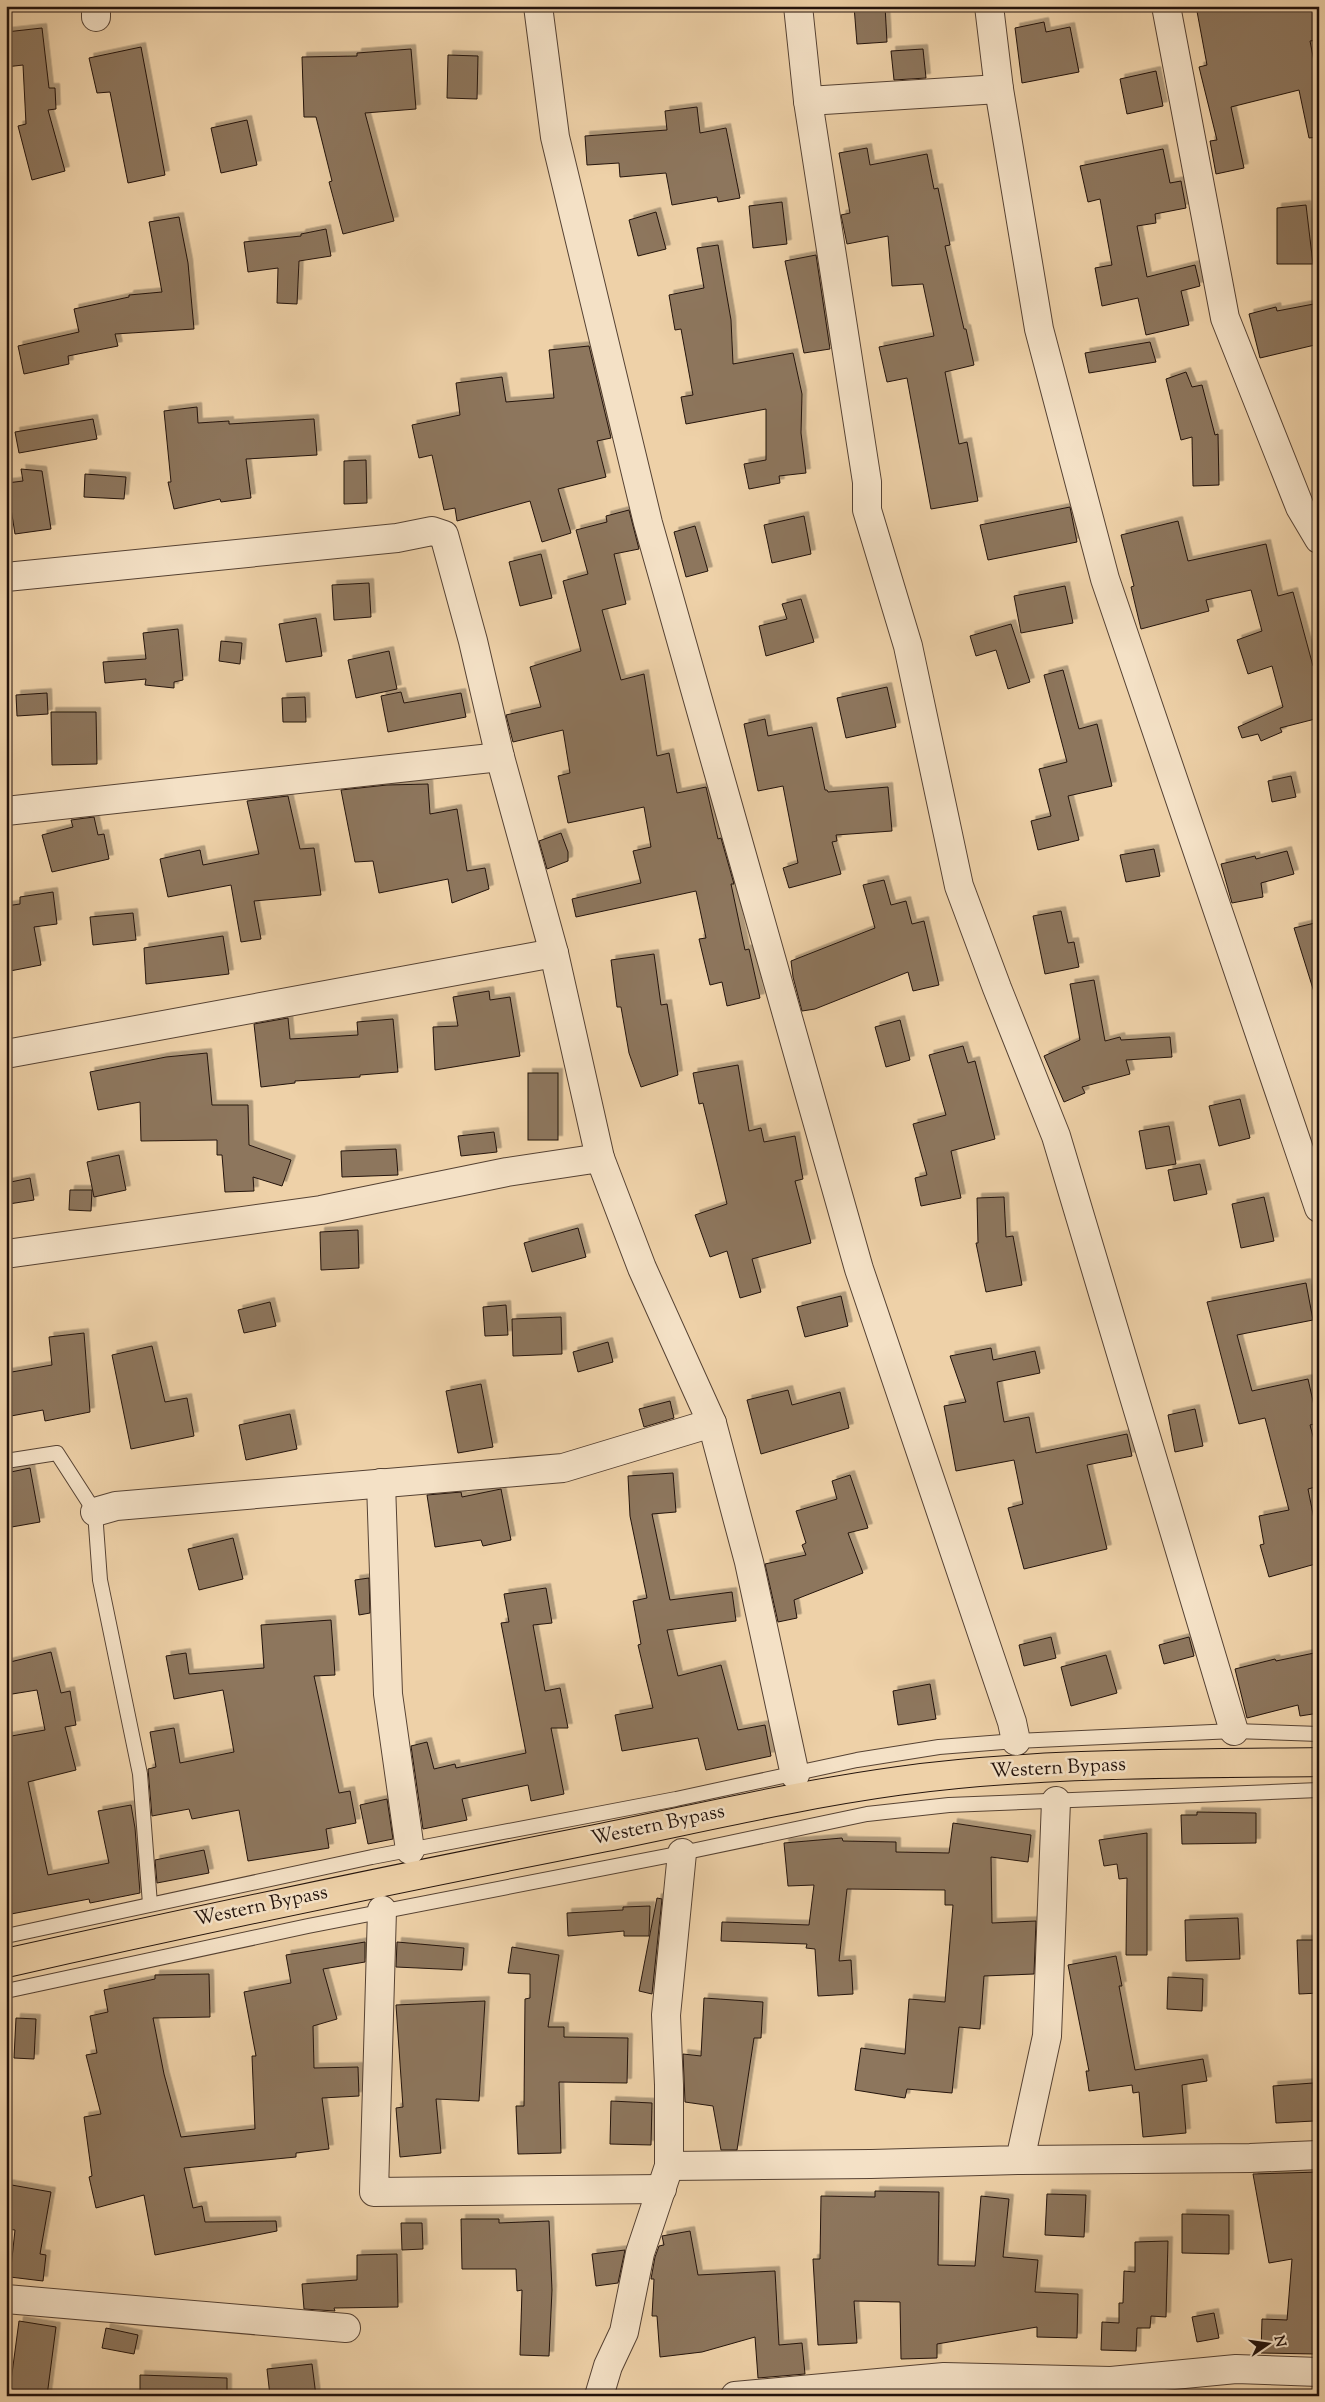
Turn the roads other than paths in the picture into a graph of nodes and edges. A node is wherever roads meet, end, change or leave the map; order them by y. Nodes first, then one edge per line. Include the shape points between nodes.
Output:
1 (538, 6) edge
2 (798, 6) edge
3 (989, 6) edge
4 (1166, 6) edge
5 (999, 89) junction
6 (808, 101) junction
7 (1319, 539) edge
8 (6, 577) edge
9 (500, 757) junction
10 (6, 811) edge
11 (554, 953) junction
12 (6, 1054) edge
13 (600, 1158) junction
14 (1319, 1208) edge
15 (6, 1254) edge
16 (712, 1423) junction
17 (6, 1461) edge
18 (381, 1483) junction
19 (95, 1512) junction
20 (1234, 1731) junction
21 (1319, 1734) edge
22 (1016, 1741) junction
23 (1319, 1762) edge
24 (795, 1775) junction
25 (1319, 1790) edge
26 (1056, 1801) junction
27 (410, 1850) junction
28 (682, 1853) junction
29 (150, 1904) junction
30 (382, 1910) junction
31 (6, 1936) edge
32 (6, 1963) edge
33 (6, 1991) edge
34 (1319, 2155) edge
35 (1020, 2160) junction
36 (665, 2178) junction
37 (6, 2299) edge
38 (346, 2328) dead end
39 (1319, 2372) edge
40 (599, 2396) edge
41 (735, 2396) edge

1 - 22 street via 555,137 648,523 859,1269
2 - 6 street
3 - 5 street
4 - 7 street via 1225,318 1300,507
5 - 6 street
5 - 14 street via 1039,329 1105,579
6 - 20 street via 867,482 866,510 908,646 959,886 1056,1136
8 - 9 street via 397,538 432,531 444,536 448,546
9 - 10 street
9 - 11 street
11 - 12 street
11 - 13 street
13 - 15 street via 507,1172 320,1210
13 - 16 street via 642,1268
16 - 18 street via 563,1468
16 - 24 street via 749,1562
17 - 19 lane via 57,1453
18 - 19 street via 116,1506
18 - 27 street via 388,1694
19 - 29 lane via 100,1580 140,1774
20 - 21 lane
20 - 22 lane
22 - 24 lane via 939,1747 857,1760
23 - 32 main road, Western Bypass via 1016,1769 899,1780 781,1800 184,1923
24 - 27 lane
25 - 26 lane
26 - 28 lane via 949,1805 867,1814
26 - 35 street via 1047,2036
27 - 29 lane
28 - 30 lane
28 - 36 street via 666,2015 669,2085
29 - 31 lane
30 - 33 lane
30 - 36 street via 374,2192
34 - 35 street
35 - 36 street via 871,2164
36 - 40 street via 640,2253 624,2332 608,2366
37 - 38 street
39 - 41 street via 1236,2369 1111,2380 944,2377

